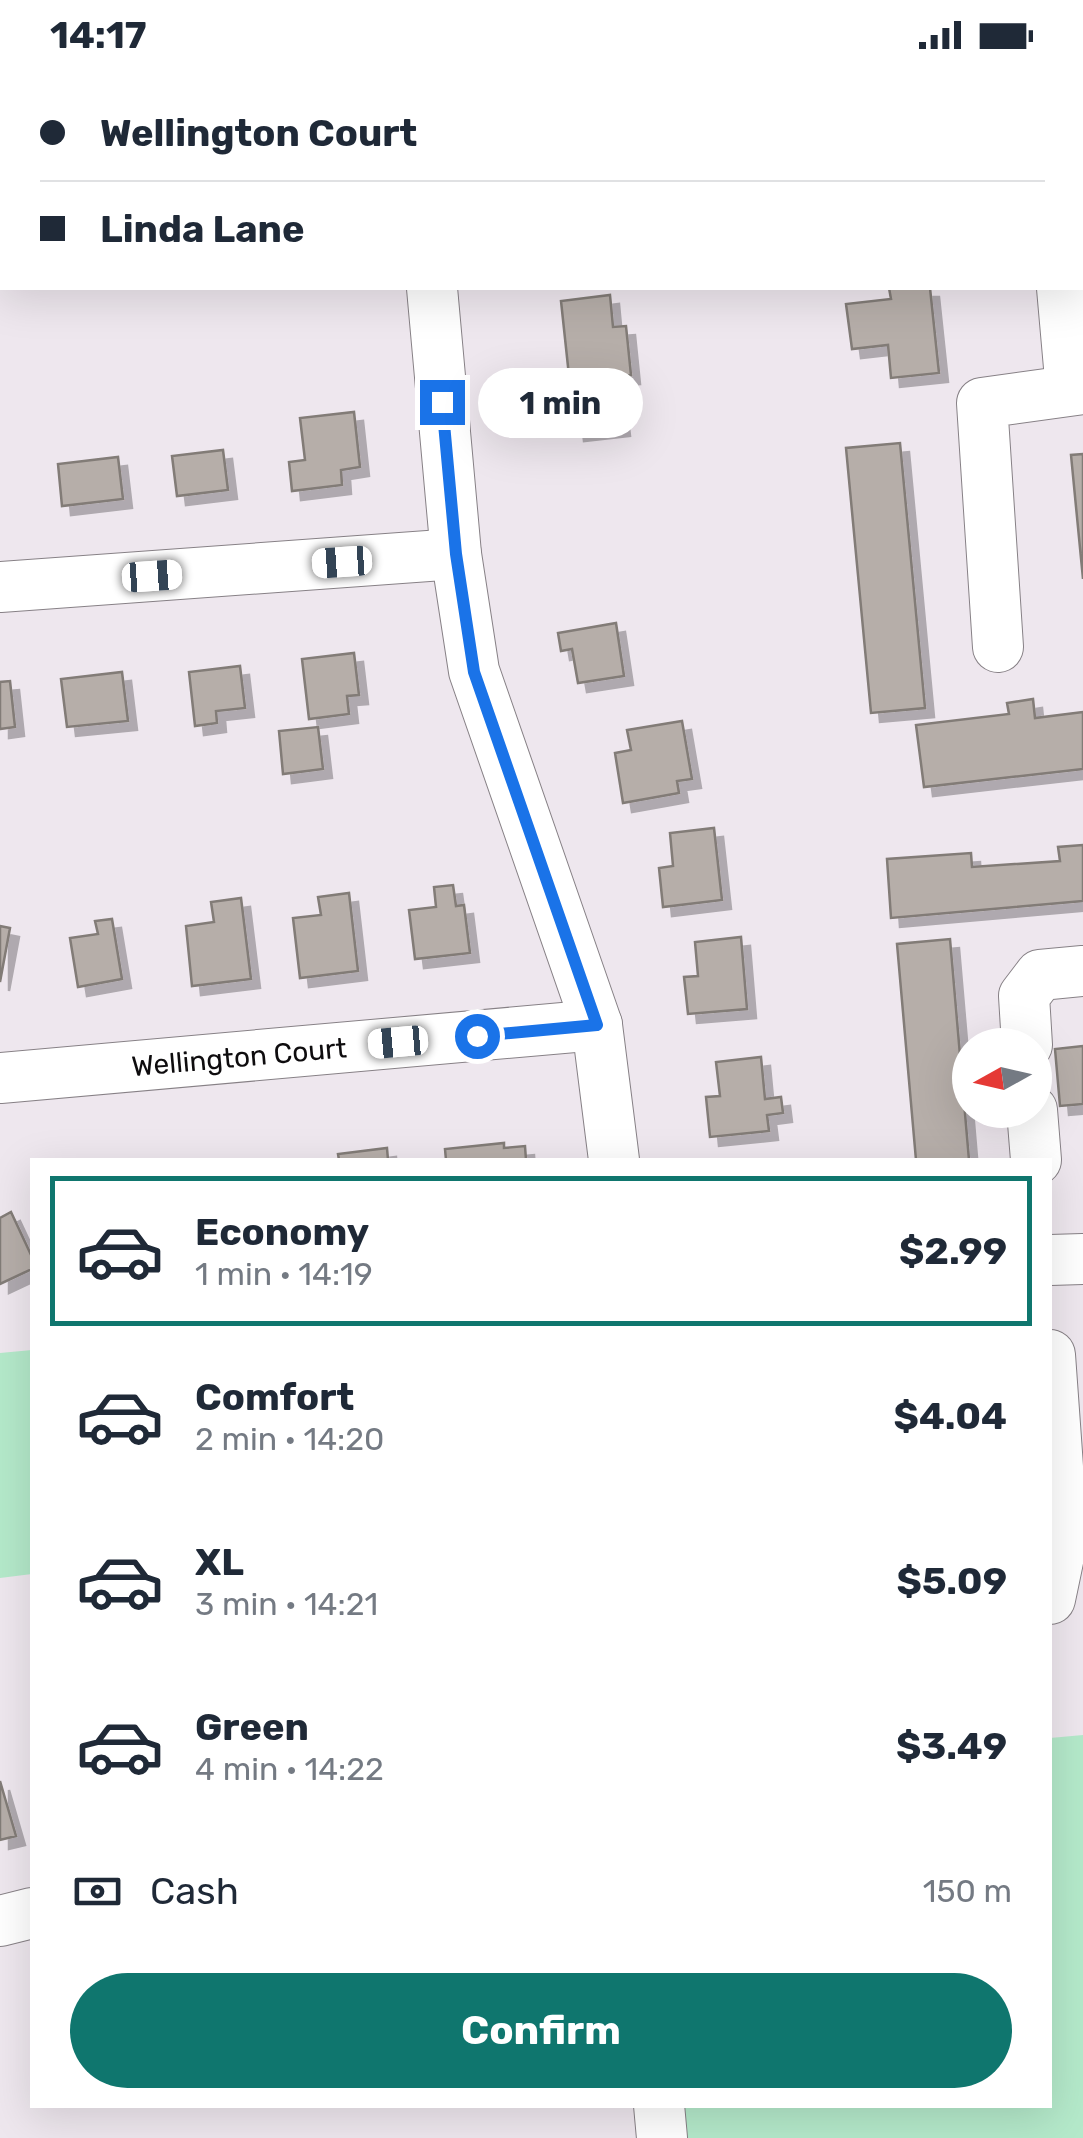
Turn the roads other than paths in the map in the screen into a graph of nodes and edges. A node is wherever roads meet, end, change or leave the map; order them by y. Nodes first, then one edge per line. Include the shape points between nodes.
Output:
1 (432, 290) edge
2 (1062, 290) edge
3 (1077, 390) edge
4 (456, 554) junction
5 (0, 586) edge
6 (998, 647) dead end
7 (1083, 971) edge
8 (597, 1025) junction
9 (1026, 1028) edge
10 (0, 1078) edge
11 (1033, 1128) edge
12 (614, 1158) edge
13 (1036, 1158) edge
14 (1083, 1259) edge
15 (1052, 1260) edge
16 (1052, 1383) edge
17 (1052, 1589) edge
18 (30, 1912) edge
19 (0, 1920) edge
20 (659, 2108) edge
21 (662, 2138) edge

1 - 4 street
2 - 3 street
3 - 6 street via 982,402
4 - 5 street
4 - 8 street via 474,672
7 - 9 street via 1040,975 1024,996
8 - 10 street, Wellington Court
8 - 12 street
11 - 13 street
14 - 15 street
16 - 17 street via 1063,1537
18 - 19 street
20 - 21 street

